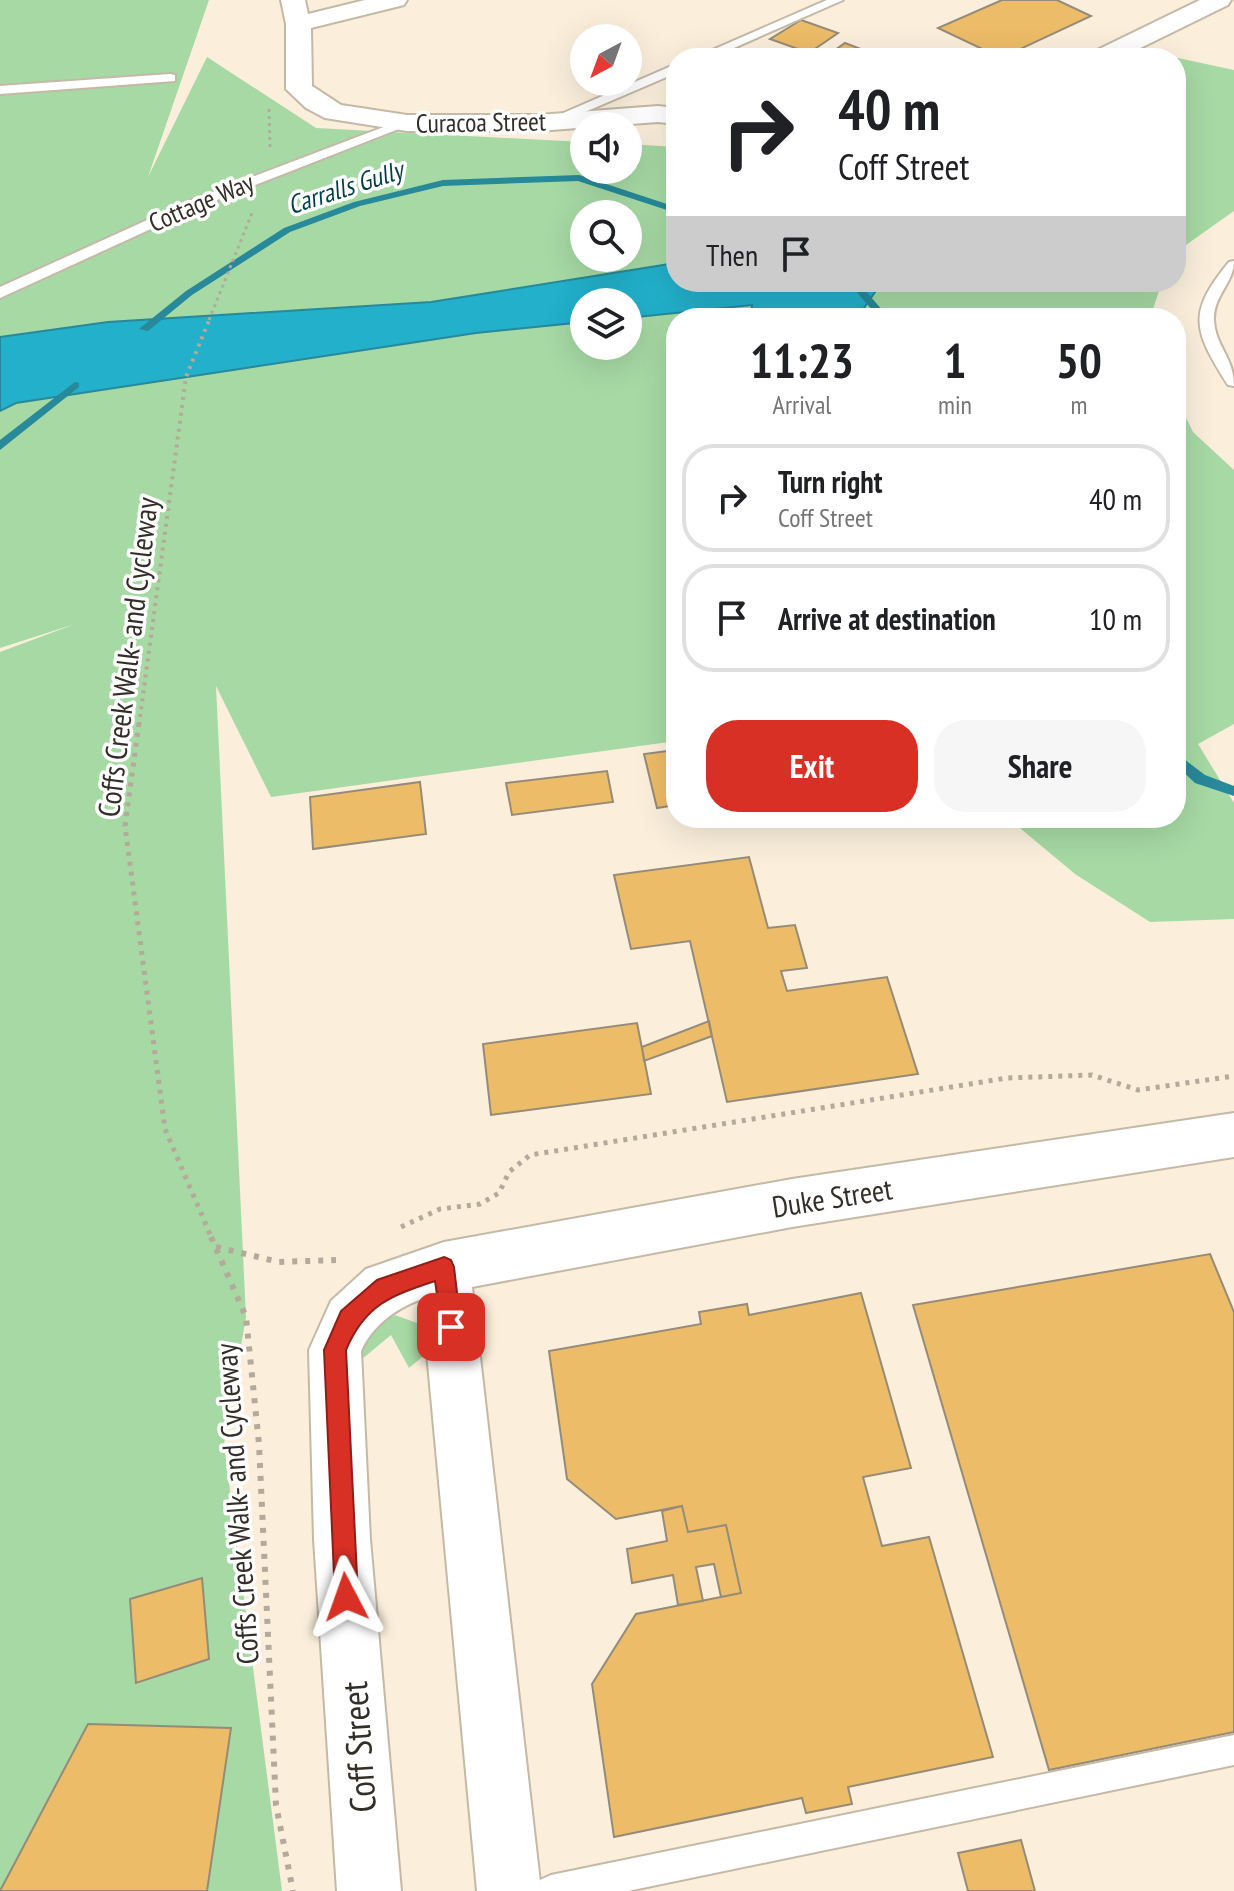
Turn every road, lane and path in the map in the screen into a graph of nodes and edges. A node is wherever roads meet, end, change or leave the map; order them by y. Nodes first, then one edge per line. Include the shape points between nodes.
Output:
1 (395, 0) edge
2 (837, 0) edge
3 (1219, 0) edge
4 (296, 12) edge
5 (724, 48) edge
6 (1121, 48) edge
7 (666, 72) edge
8 (170, 78) dead end
9 (0, 90) edge
10 (269, 99) dead end
11 (666, 115) edge
12 (552, 121) junction
13 (407, 123) junction
14 (270, 173) junction
15 (1234, 265) edge
16 (0, 293) edge
17 (1234, 381) edge
18 (1234, 1076) edge
19 (1234, 1135) edge
20 (387, 1234) dead end
21 (215, 1247) junction
22 (346, 1260) dead end
23 (437, 1268) junction
24 (1234, 1750) edge
25 (293, 1891) edge
26 (369, 1891) edge
27 (509, 1891) edge
28 (551, 1891) edge

1 - 4 street
2 - 5 lane
3 - 6 street
4 - 13 street, Curacoa Street via 299,89 334,112
7 - 12 lane
8 - 9 lane
10 - 14 path, Coffs Creek Walk- and Cycleway
11 - 12 street, Curacoa Street
12 - 13 street, Curacoa Street
13 - 14 lane, Cottage Way
14 - 16 lane, Cottage Way
14 - 21 path, Coffs Creek Walk- and Cycleway via 186,377 125,826 165,1129
15 - 17 lane via 1204,309 1207,331
18 - 20 path via 1138,1090 1092,1075 1007,1078 530,1155 509,1172 499,1193 480,1204 440,1209
19 - 23 street, Duke Street via 792,1203
21 - 22 path via 279,1262
21 - 25 path, Coffs Creek Walk- and Cycleway via 246,1317 259,1444 276,1805
23 - 26 street, Coff Street via 384,1287 349,1319 335,1350 342,1539
23 - 27 street
24 - 28 lane

